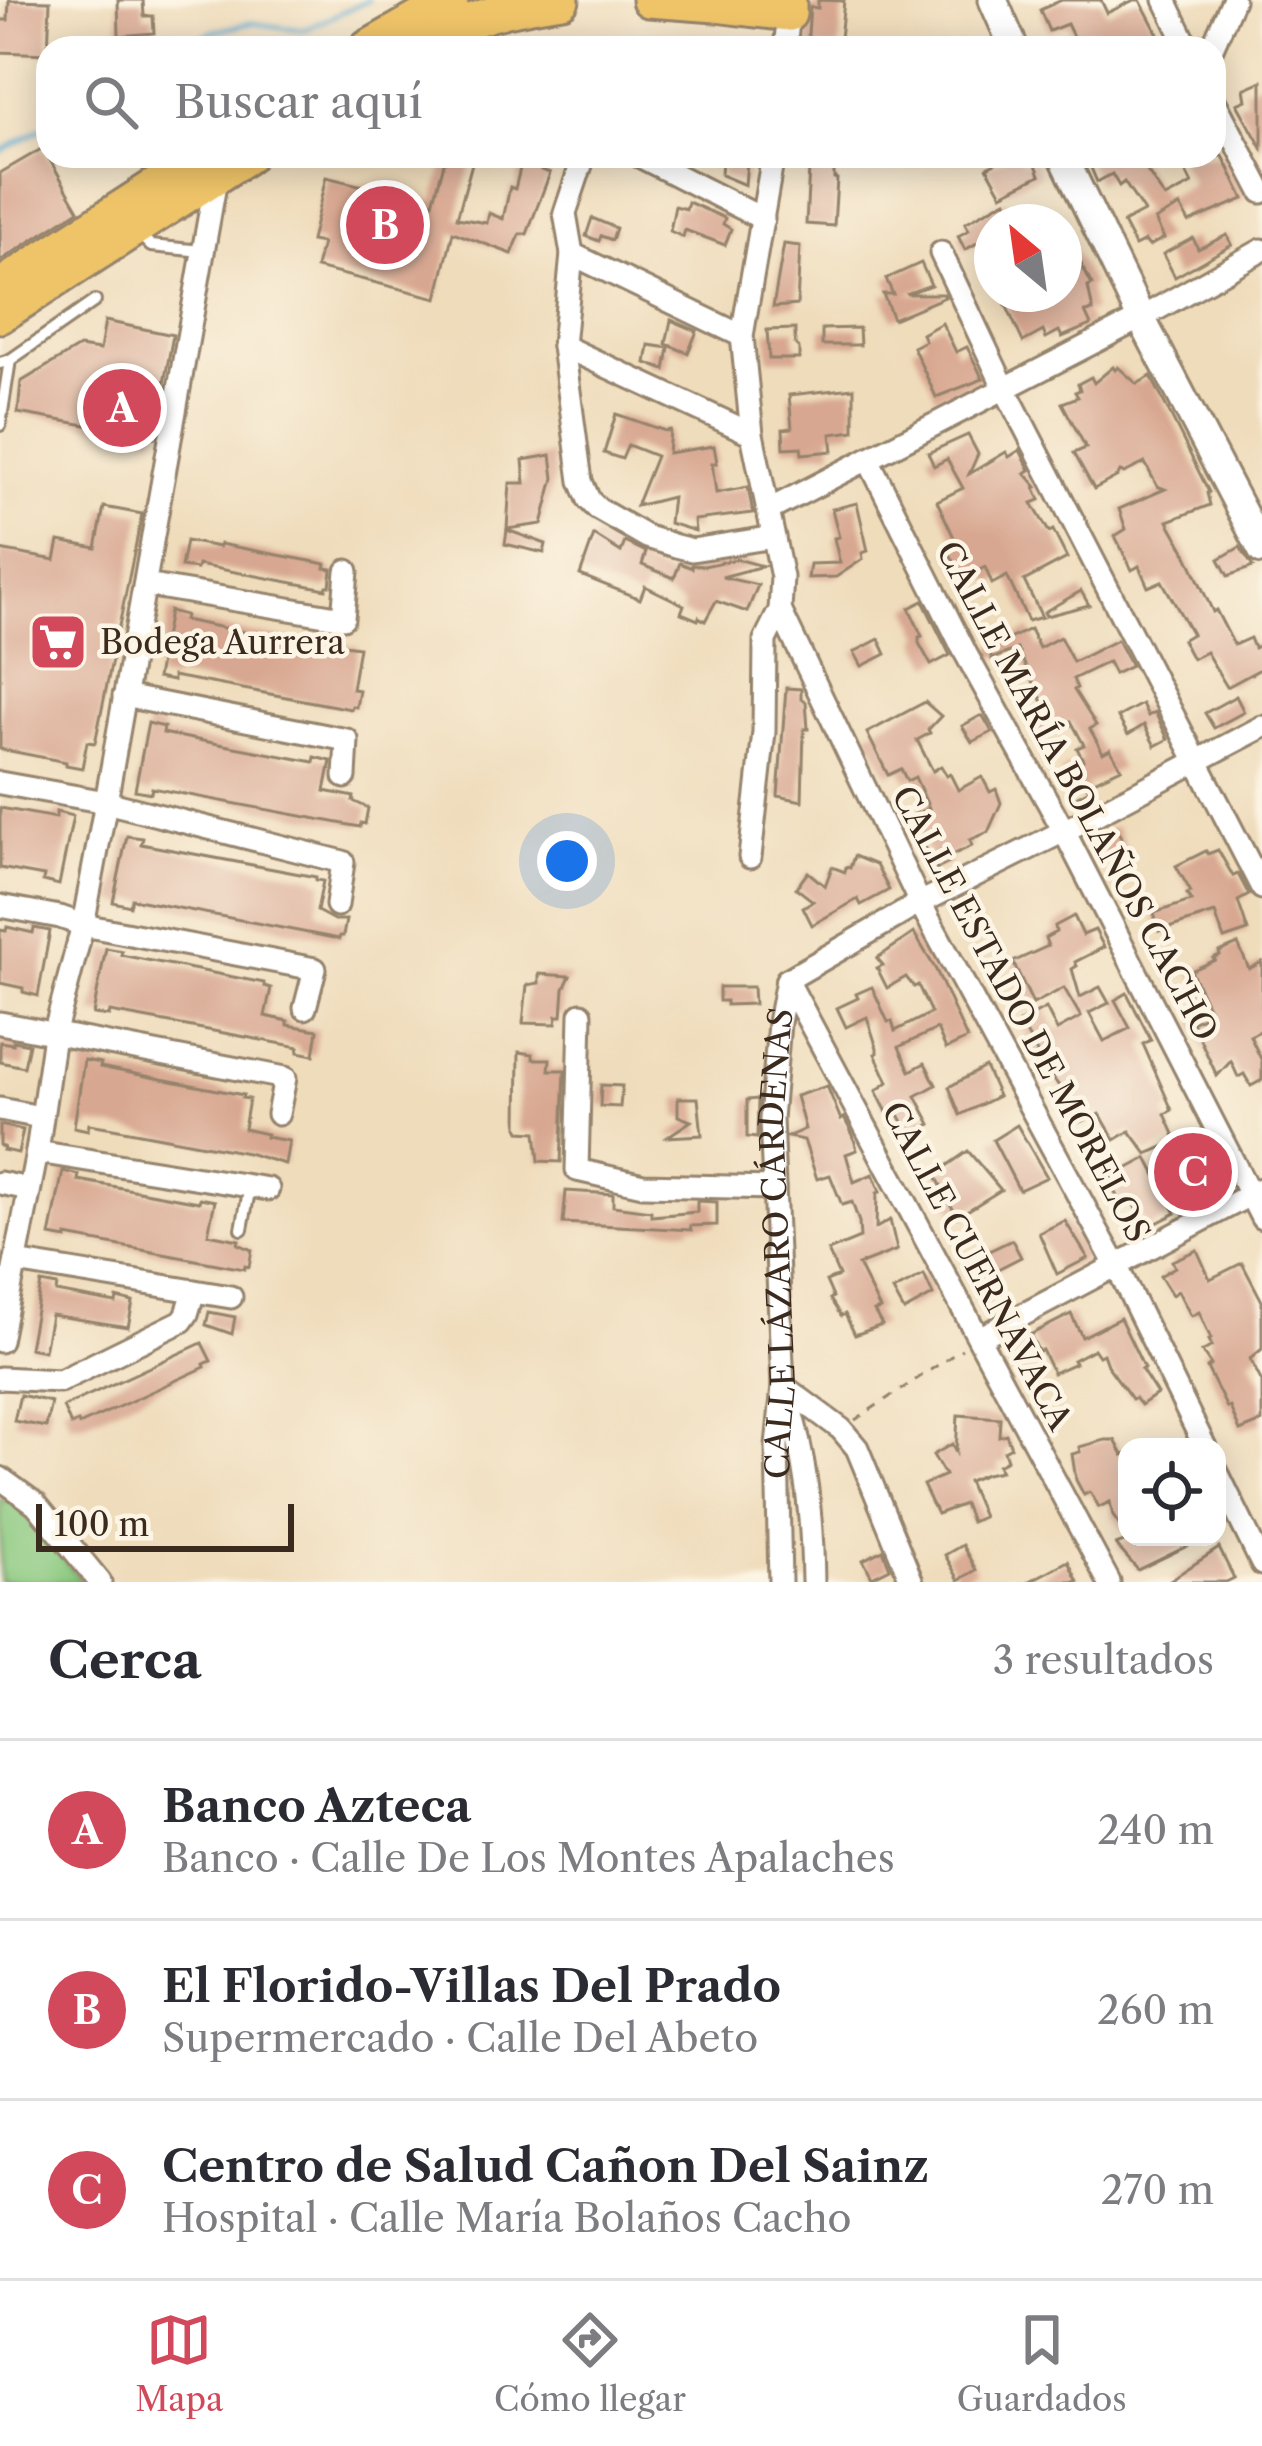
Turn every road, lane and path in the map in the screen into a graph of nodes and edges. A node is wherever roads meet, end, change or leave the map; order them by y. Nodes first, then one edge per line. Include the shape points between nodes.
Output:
1 (451, 0) edge
2 (562, 0) edge
3 (649, 0) edge
4 (993, 0) edge
5 (1165, 0) edge
6 (1233, 0) edge
7 (788, 21) edge
8 (388, 36) edge
9 (437, 36) edge
10 (1009, 36) edge
11 (1182, 36) edge
12 (1217, 36) edge
13 (1226, 123) edge
14 (201, 168) edge
15 (204, 168) edge
16 (208, 168) edge
17 (580, 168) edge
18 (662, 168) edge
19 (771, 168) edge
20 (1069, 168) edge
21 (1262, 192) edge
22 (763, 219) junction
23 (135, 230) junction
24 (1262, 250) edge
25 (204, 251) junction
26 (940, 253) dead end
27 (572, 254) junction
28 (0, 286) edge
29 (95, 301) dead end
30 (0, 316) edge
31 (1141, 318) junction
32 (742, 336) junction
33 (563, 346) junction
34 (5, 361) edge
35 (1004, 387) junction
36 (0, 425) edge
37 (752, 434) junction
38 (868, 459) junction
39 (769, 510) junction
40 (774, 538) junction
41 (1262, 550) edge
42 (346, 571) dead end
43 (146, 585) junction
44 (780, 610) junction
45 (124, 696) junction
46 (1262, 727) edge
47 (1196, 760) junction
48 (345, 777) dead end
49 (0, 783) edge
50 (106, 802) junction
51 (1064, 831) junction
52 (750, 856) dead end
53 (1262, 888) edge
54 (920, 903) junction
55 (337, 904) dead end
56 (0, 906) edge
57 (82, 925) junction
58 (787, 980) junction
59 (305, 1008) dead end
60 (581, 1014) dead end
61 (0, 1023) edge
62 (55, 1035) junction
63 (0, 1109) edge
64 (278, 1114) dead end
65 (40, 1117) junction
66 (37, 1151) junction
67 (0, 1184) edge
68 (259, 1188) joint
69 (774, 1188) junction
70 (29, 1190) junction
71 (1256, 1192) edge
72 (1262, 1218) edge
73 (242, 1229) dead end
74 (16, 1262) junction
75 (1117, 1267) junction
76 (194, 1291) junction
77 (4, 1296) edge
78 (231, 1297) dead end
79 (979, 1338) junction
80 (0, 1341) edge
81 (0, 1378) edge
82 (783, 1386) junction
83 (841, 1429) junction
84 (1201, 1438) edge
85 (0, 1478) edge
86 (1226, 1490) edge
87 (1262, 1564) edge
88 (100, 1582) edge
89 (780, 1582) edge
90 (813, 1582) edge
91 (912, 1582) edge
92 (1108, 1582) edge

1 - 8 main road
2 - 9 main road via 496,11
3 - 7 main road via 716,4
4 - 10 street
5 - 11 street
6 - 12 street
13 - 21 street
14 - 28 main road
15 - 23 main road
16 - 25 street
17 - 27 street via 565,213
18 - 22 street
19 - 22 street
20 - 31 street
22 - 32 street
23 - 25 lane via 151,246
23 - 30 main road
24 - 31 street
25 - 43 street
26 - 35 street
27 - 32 street
27 - 33 street
29 - 34 lane
31 - 35 street
31 - 41 street
32 - 37 street
33 - 37 street
33 - 40 street via 580,481 598,509 646,537 692,550
34 - 36 lane
35 - 38 street
35 - 47 street
37 - 39 street
38 - 39 street
38 - 51 street, CALLE MARÍA BOLAÑOS CACHO
39 - 40 street
40 - 44 street
42 - 43 street via 343,618
43 - 45 street
44 - 52 street via 765,640
44 - 54 street, CALLE ESTADO DE MORELOS
45 - 48 street via 347,740
45 - 50 street
46 - 47 street
47 - 51 street
47 - 53 street
49 - 50 street
50 - 55 street via 343,862
50 - 57 street
51 - 54 street
51 - 71 street, CALLE MARÍA BOLAÑOS CACHO
54 - 58 street
54 - 75 street, CALLE ESTADO DE MORELOS
56 - 57 street
57 - 59 street via 315,969
57 - 62 street
58 - 69 street, CALLE LÁZARO CÁRDENAS via 771,1119
58 - 79 street, CALLE CUERNAVACA
60 - 69 street via 578,1170 643,1185
61 - 62 street
62 - 64 street via 285,1078
62 - 65 street
63 - 65 street
65 - 66 street
66 - 68 street
66 - 70 street
67 - 70 street
68 - 73 lane
69 - 82 street, CALLE LÁZARO CÁRDENAS
70 - 74 street
71 - 72 street, CALLE MARÍA BOLAÑOS CACHO
71 - 75 street
74 - 76 street
74 - 77 street
75 - 79 street
75 - 84 street, CALLE ESTADO DE MORELOS
76 - 78 street
76 - 81 street via 182,1321 60,1381
77 - 80 street
79 - 83 path
79 - 92 street, CALLE CUERNAVACA
82 - 83 street
82 - 89 street, CALLE LÁZARO CÁRDENAS
82 - 90 street via 806,1470
83 - 91 street via 857,1448
85 - 88 street via 36,1504
86 - 87 street

